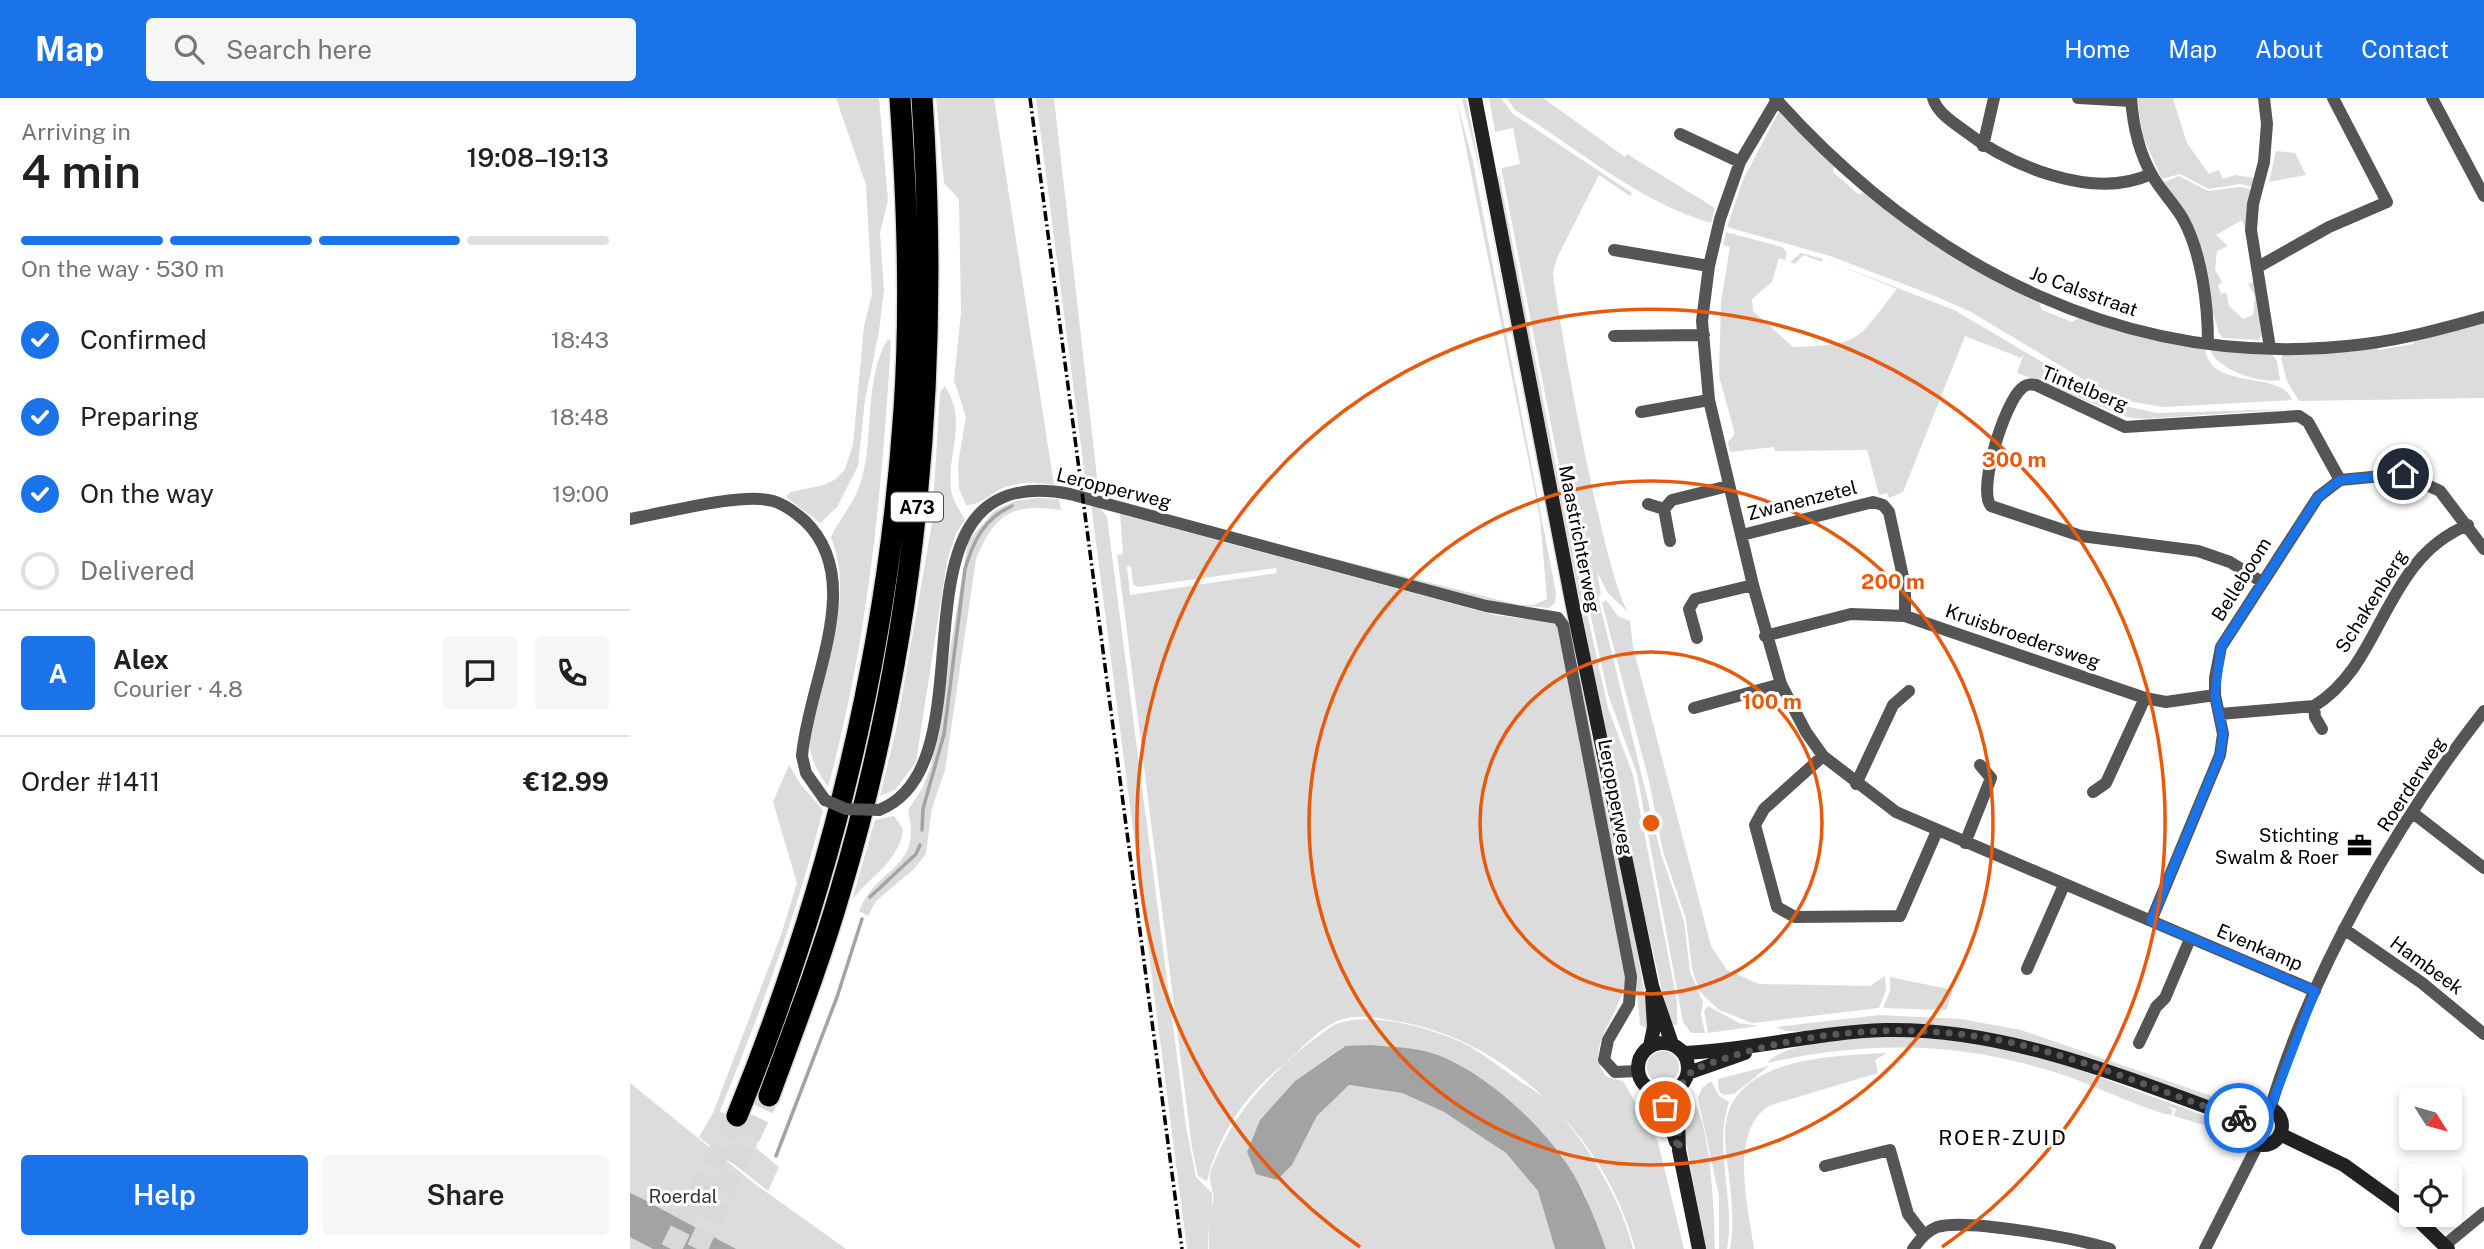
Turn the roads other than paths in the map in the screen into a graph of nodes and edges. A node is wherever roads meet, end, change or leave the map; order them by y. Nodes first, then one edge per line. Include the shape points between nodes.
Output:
1 (900, 98) edge
2 (922, 98) edge
3 (1475, 98) edge
4 (1933, 98) edge
5 (1994, 98) edge
6 (2078, 98) edge
7 (2264, 98) edge
8 (2333, 98) edge
9 (2432, 98) edge
10 (1777, 99) edge
11 (2131, 99) edge
12 (1680, 134) dead end
13 (1983, 146) junction
14 (1740, 162) junction
15 (2151, 174) junction
16 (2484, 196) edge
17 (1614, 250) dead end
18 (1709, 266) junction
19 (2258, 267) junction
20 (2484, 317) edge
21 (1704, 335) junction
22 (1614, 336) dead end
23 (2208, 344) junction
24 (2270, 348) junction
25 (1709, 400) junction
26 (1641, 412) dead end
27 (2340, 480) junction
28 (1728, 486) junction
29 (1648, 505) dead end
30 (1664, 509) junction
31 (630, 519) edge
32 (2468, 525) junction
33 (1742, 535) junction
34 (1671, 541) dead end
35 (2484, 549) edge
36 (2262, 582) junction
37 (1752, 585) junction
38 (1905, 616) junction
39 (1766, 636) junction
40 (1697, 638) dead end
41 (1781, 684) junction
42 (1909, 691) dead end
43 (2215, 695) junction
44 (2145, 698) junction
45 (2314, 706) junction
46 (1694, 708) dead end
47 (2484, 712) edge
48 (2220, 714) junction
49 (2322, 729) dead end
50 (1823, 756) junction
51 (1980, 765) dead end
52 (1856, 784) junction
53 (2093, 792) dead end
54 (2413, 813) junction
55 (1937, 831) junction
56 (1965, 843) junction
57 (2484, 868) edge
58 (2064, 885) junction
59 (2151, 921) junction
60 (2344, 929) junction
61 (2190, 939) junction
62 (2027, 969) dead end
63 (1652, 986) junction
64 (2315, 991) junction
65 (2484, 1034) edge
66 (2139, 1043) dead end
67 (1672, 1044) junction
68 (1650, 1046) junction
69 (1759, 1047) junction
70 (1684, 1053) junction
71 (1638, 1071) junction
72 (1688, 1073) junction
73 (1677, 1090) junction
74 (1655, 1092) junction
75 (769, 1096) tunnel mouth
76 (2270, 1109) junction
77 (737, 1116) tunnel mouth
78 (2245, 1121) junction
79 (2280, 1133) junction
80 (2258, 1144) junction
81 (1679, 1150) junction
82 (1825, 1166) dead end
83 (2399, 1205) edge
84 (2484, 1213) edge
85 (2425, 1227) edge
86 (1924, 1236) junction
87 (2446, 1247) edge
88 (1699, 1249) edge
89 (1913, 1249) edge
90 (2110, 1249) edge
91 (2205, 1249) edge

1 - 77 highway, A73 via 907,321 904,408 884,594 854,752 828,854 770,1035
2 - 75 highway, A73 via 930,230 929,347 917,515 904,607 881,729 841,890
3 - 63 main road, Maastrichterweg
4 - 13 street via 1948,118
5 - 13 street
6 - 11 street
7 - 19 street via 2264,162 2251,230
8 - 19 street via 2386,202 2329,227
9 - 16 street
10 - 14 street, Evenkamp
10 - 23 street, Jo Calsstraat via 1854,178 1990,275 2115,326
11 - 15 street via 2134,134
12 - 14 street
13 - 15 street via 2071,179 2105,184 2134,182
14 - 18 street, Evenkamp
15 - 23 street via 2183,218 2194,248
17 - 18 street
18 - 21 street, Evenkamp
19 - 24 street
20 - 24 street, Jo Calsstraat via 2366,344
21 - 22 street
21 - 25 street, Evenkamp
23 - 24 street, Jo Calsstraat
25 - 26 street
25 - 28 street, Evenkamp
27 - 32 street via 2403,474 2426,482 2440,491
27 - 36 street, Belleboom via 2306,512
27 - 36 street, Tintelberg via 2308,422 2299,416 2125,426 2036,385 2026,385 2017,393 1993,452 1986,492 1992,506 2081,536 2198,551 2230,562
28 - 30 street via 1672,500
28 - 33 street, Evenkamp
29 - 30 street
30 - 34 street
31 - 71 street, Leropperweg, bridge via 742,499 773,501 820,536 831,558 834,590 802,756 806,774 825,800 846,809 880,810 906,795 921,774 937,700 959,545 979,514 1010,495 1043,490 1066,494 1486,606 1558,618 1563,625 1631,977 1629,1004 1608,1040 1604,1060 1615,1072
32 - 35 street
32 - 45 street, Schakenberg via 2445,534 2423,553 2345,680
33 - 37 street, Evenkamp
33 - 38 street, Zwanenzetel via 1873,502 1883,505 1889,512 1905,586
36 - 43 street, Belleboom via 2221,647
37 - 39 street, Evenkamp
37 - 40 street via 1695,599 1689,609
38 - 39 street, Kruisbroedersweg via 1851,614
38 - 44 street, Kruisbroedersweg
39 - 41 street, Evenkamp
41 - 46 street
41 - 50 street, Evenkamp via 1805,733
42 - 52 street via 1893,705
43 - 44 street, Kruisbroedersweg via 2166,702
43 - 48 street, Belleboom
44 - 53 street via 2106,783
45 - 48 street
45 - 49 street
47 - 54 street, Roerderweg
48 - 59 street, Belleboom via 2220,755
50 - 52 street, Evenkamp
50 - 55 street via 1764,809 1755,825 1777,907 1795,917 1900,916
51 - 56 street via 1991,778
52 - 55 street, Evenkamp via 1896,812
54 - 57 street
54 - 60 street, Roerderweg
55 - 56 street, Evenkamp
56 - 58 street, Evenkamp
58 - 59 street, Evenkamp
58 - 62 street
59 - 61 street, Evenkamp
60 - 64 street, Roerderweg
60 - 65 street, Hambeek
61 - 64 street, Evenkamp
61 - 66 street, Evenkamp via 2165,999 2156,1007
63 - 67 main road, Maastrichterweg
63 - 68 main road, Maastrichterweg
64 - 76 street, Roerderweg
67 - 68 main road
67 - 70 main road
68 - 71 main road via 1639,1059
69 - 70 main road
69 - 72 main road
69 - 78 main road via 1865,1031 1961,1034 2048,1052
70 - 72 main road
71 - 74 main road via 1644,1085
72 - 73 main road
73 - 74 main road
73 - 81 main road
74 - 81 main road via 1665,1107
76 - 78 main road via 2256,1109
76 - 79 main road via 2280,1119
78 - 80 main road via 2247,1136
79 - 80 main road via 2273,1142
79 - 83 main road via 2344,1165
80 - 91 street
81 - 88 main road
82 - 86 street via 1890,1150 1908,1214
84 - 87 street
85 - 87 main road
86 - 89 street
86 - 90 street via 1936,1227 1954,1224

